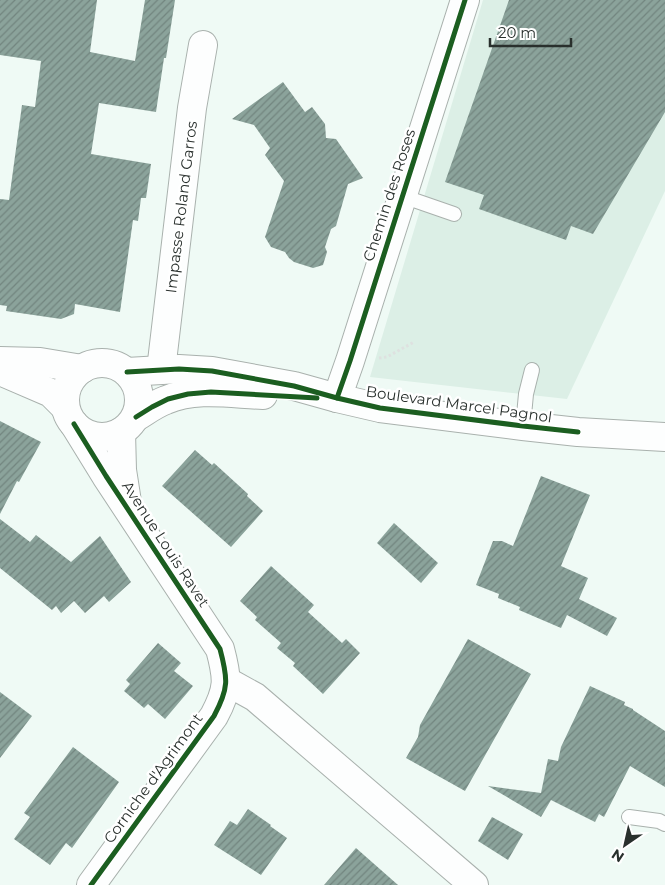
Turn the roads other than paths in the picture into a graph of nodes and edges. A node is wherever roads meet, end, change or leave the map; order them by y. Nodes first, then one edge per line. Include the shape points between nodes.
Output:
1 (465, 0) edge
2 (203, 45) dead end
3 (402, 196) junction
4 (454, 214) dead end
5 (0, 361) edge
6 (82, 369) junction
7 (161, 370) junction
8 (532, 370) dead end
9 (0, 371) edge
10 (127, 372) junction
11 (337, 398) junction
12 (69, 416) junction
13 (129, 425) junction
14 (523, 426) junction
15 (665, 437) edge
16 (128, 508) junction
17 (226, 681) junction
18 (629, 817) dead end
19 (665, 824) edge
20 (91, 885) edge
21 (474, 885) edge

1 - 3 street, Chemin des Roses
2 - 7 street, Impasse Roland Garros via 192,108
3 - 4 lane
3 - 11 street, Chemin des Roses
5 - 6 street via 40,362
6 - 10 street via 105,363
6 - 12 street via 71,379 66,392
7 - 10 street, Boulevard Marcel Pagnol
7 - 11 street, Boulevard Marcel Pagnol via 179,369 250,378
8 - 14 lane
9 - 12 street via 51,393
10 - 13 street via 135,382 140,405
11 - 13 street, Boulevard Marcel Pagnol via 211,392 188,394 152,406
11 - 14 street, Boulevard Marcel Pagnol via 380,408
12 - 13 street via 84,433 96,437 109,437
12 - 16 street, Avenue Louis Ravet
13 - 16 street, Avenue Louis Ravet via 122,470
14 - 15 street, Boulevard Marcel Pagnol
16 - 17 street, Avenue Louis Ravet via 220,649
17 - 20 street, Corniche d'Agrimont via 223,699 214,716
17 - 21 street via 255,697
18 - 19 lane via 659,820

